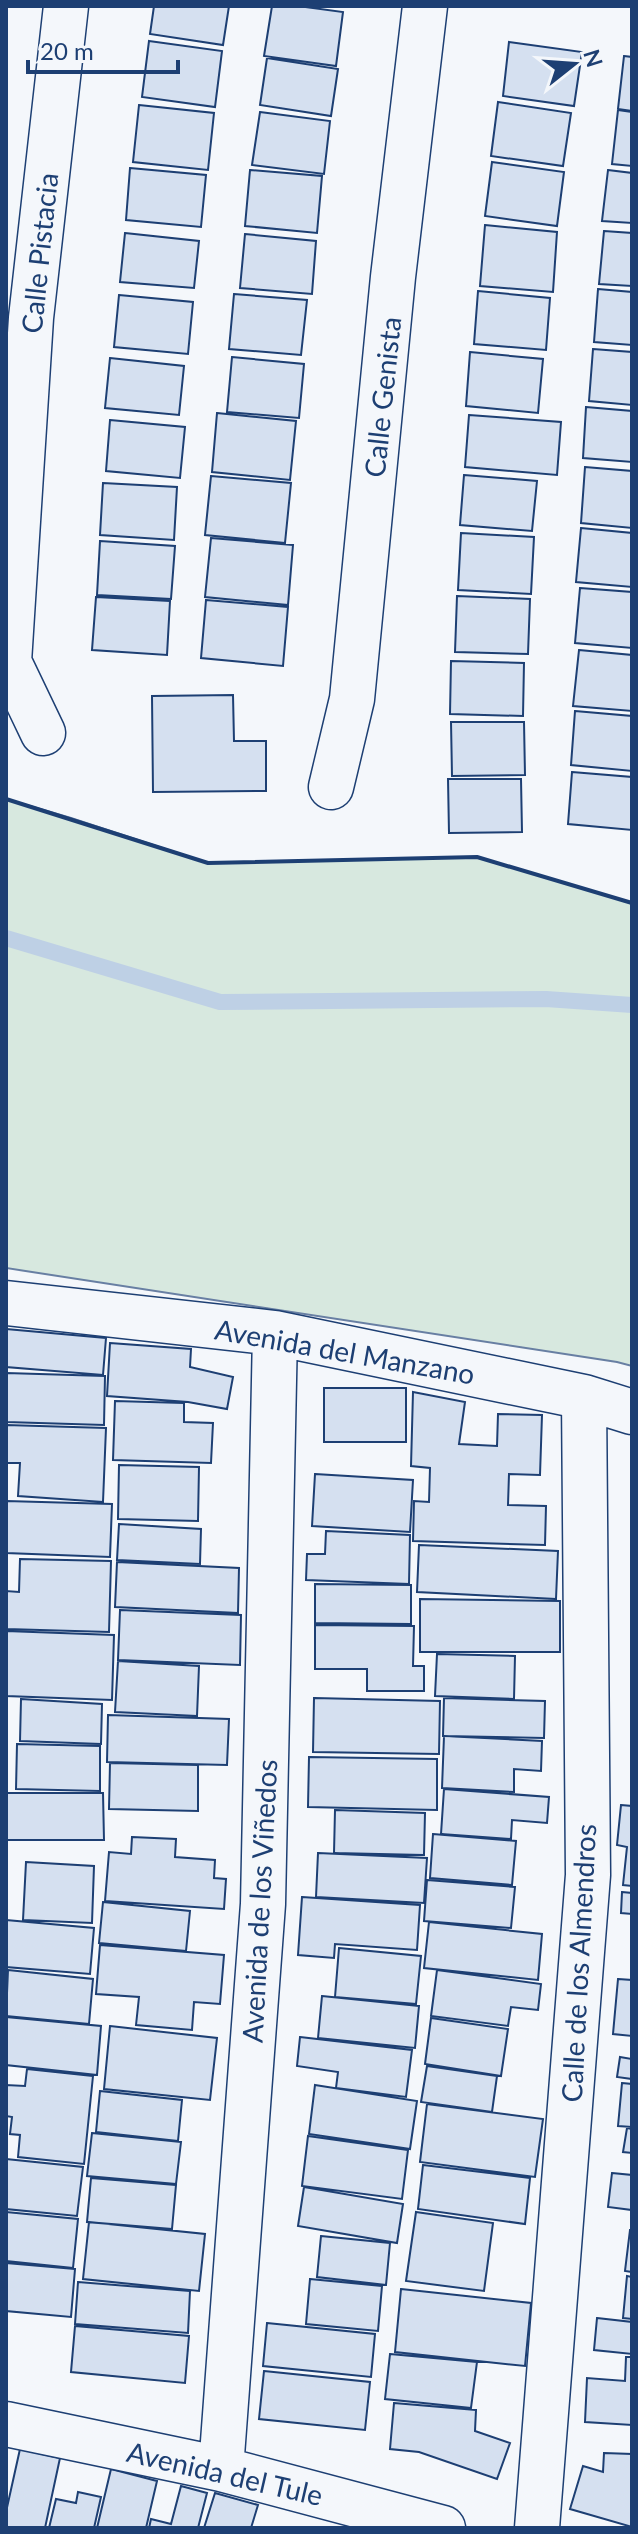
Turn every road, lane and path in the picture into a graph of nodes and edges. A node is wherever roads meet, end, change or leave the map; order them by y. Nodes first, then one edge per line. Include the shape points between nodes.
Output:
1 (66, 6) edge
2 (425, 6) edge
3 (43, 733) dead end
4 (331, 787) dead end
5 (6, 1303) edge
6 (275, 1333) junction
7 (584, 1397) junction
8 (632, 1412) edge
9 (6, 2424) edge
10 (221, 2469) junction
11 (443, 2528) edge
12 (537, 2528) edge

1 - 3 street, Calle Pistacia via 31,318 9,662
2 - 4 street, Calle Genista via 352,699
5 - 6 street, Avenida del Manzano
6 - 7 street, Avenida del Manzano
6 - 10 street, Avenida de los Viñedos via 263,1904
7 - 8 street, Avenida del Manzano
7 - 12 street, Calle de los Almendros via 588,1875
9 - 10 street, Avenida del Tule
10 - 11 street, Avenida del Tule

